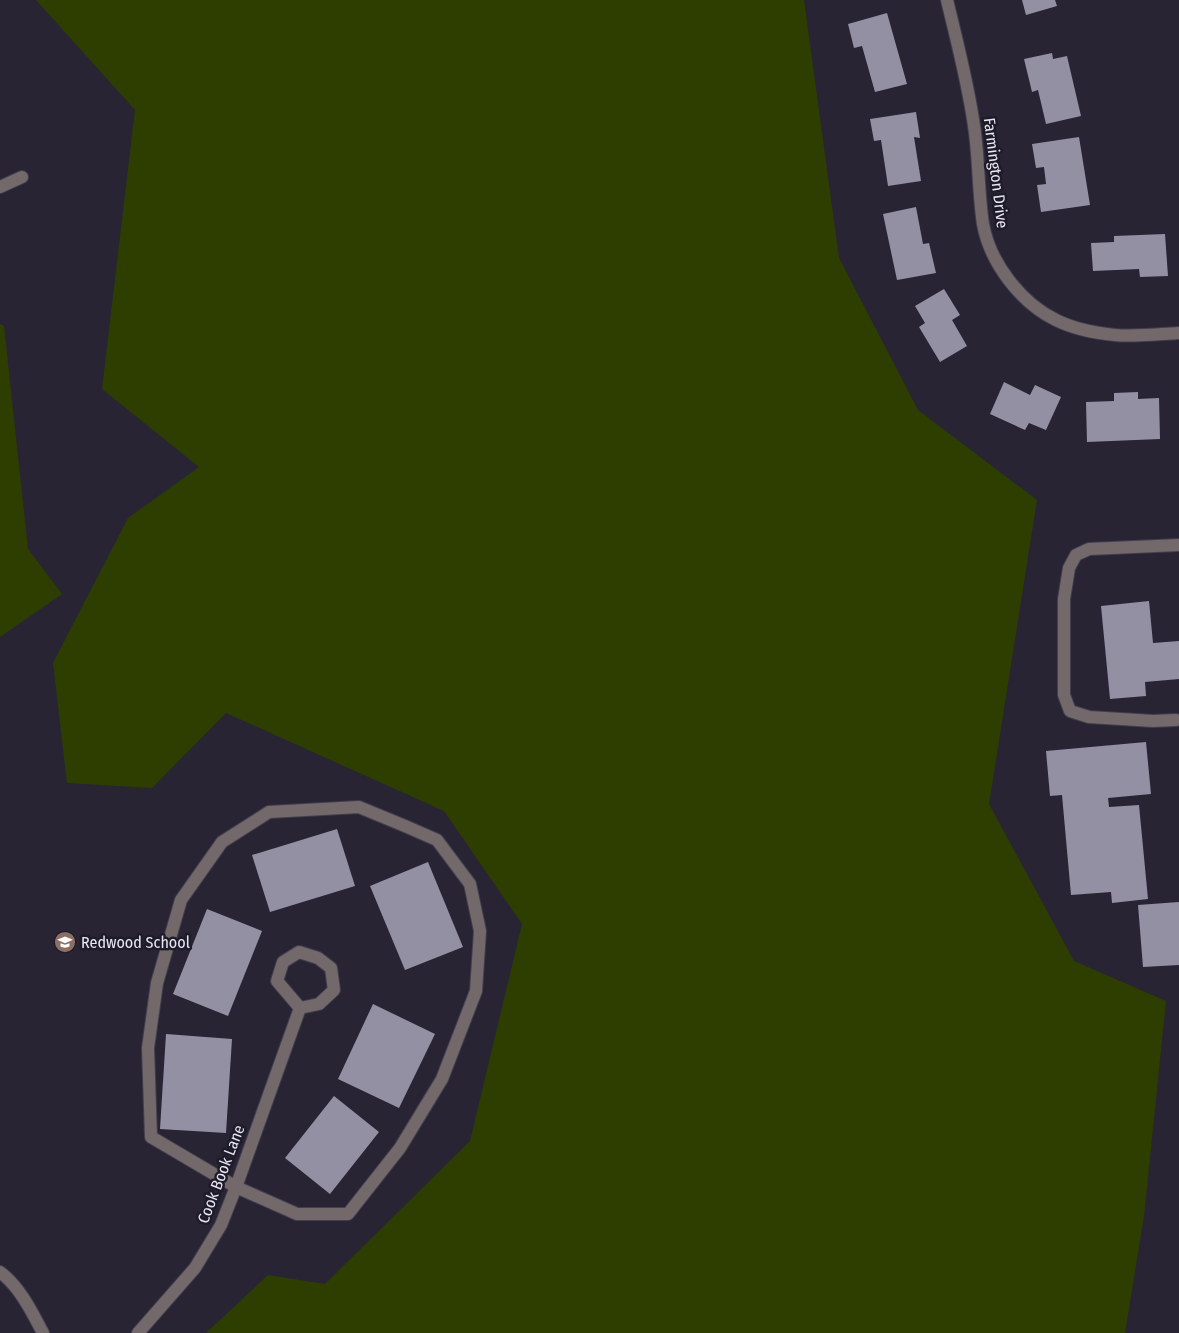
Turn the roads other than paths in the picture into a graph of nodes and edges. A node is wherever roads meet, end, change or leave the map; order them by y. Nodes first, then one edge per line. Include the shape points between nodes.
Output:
1 (947, 0) edge
2 (22, 177) dead end
3 (0, 187) edge
4 (1179, 333) edge
5 (1179, 546) edge
6 (1176, 720) dead end
7 (300, 1008) junction
8 (236, 1187) junction
9 (0, 1272) edge
10 (43, 1333) edge
11 (138, 1333) edge

1 - 4 street, Farmington Drive via 966,75 984,225 1002,270 1016,289 1037,307 1056,320 1081,329 1116,335
2 - 3 street
5 - 6 street via 1089,549 1076,555 1069,568 1064,599 1064,695 1070,711 1089,717
7 - 7 street via 319,1004 334,990 331,968 318,958 299,952 283,962 277,981
7 - 8 street, Cook Book Lane
8 - 8 street via 297,1214 348,1214 400,1148 442,1078 476,991 480,931 470,884 437,840 359,807 269,812 222,842 181,900 157,983 148,1048 151,1137
8 - 11 street, Cook Book Lane via 196,1268
9 - 10 street via 27,1303

